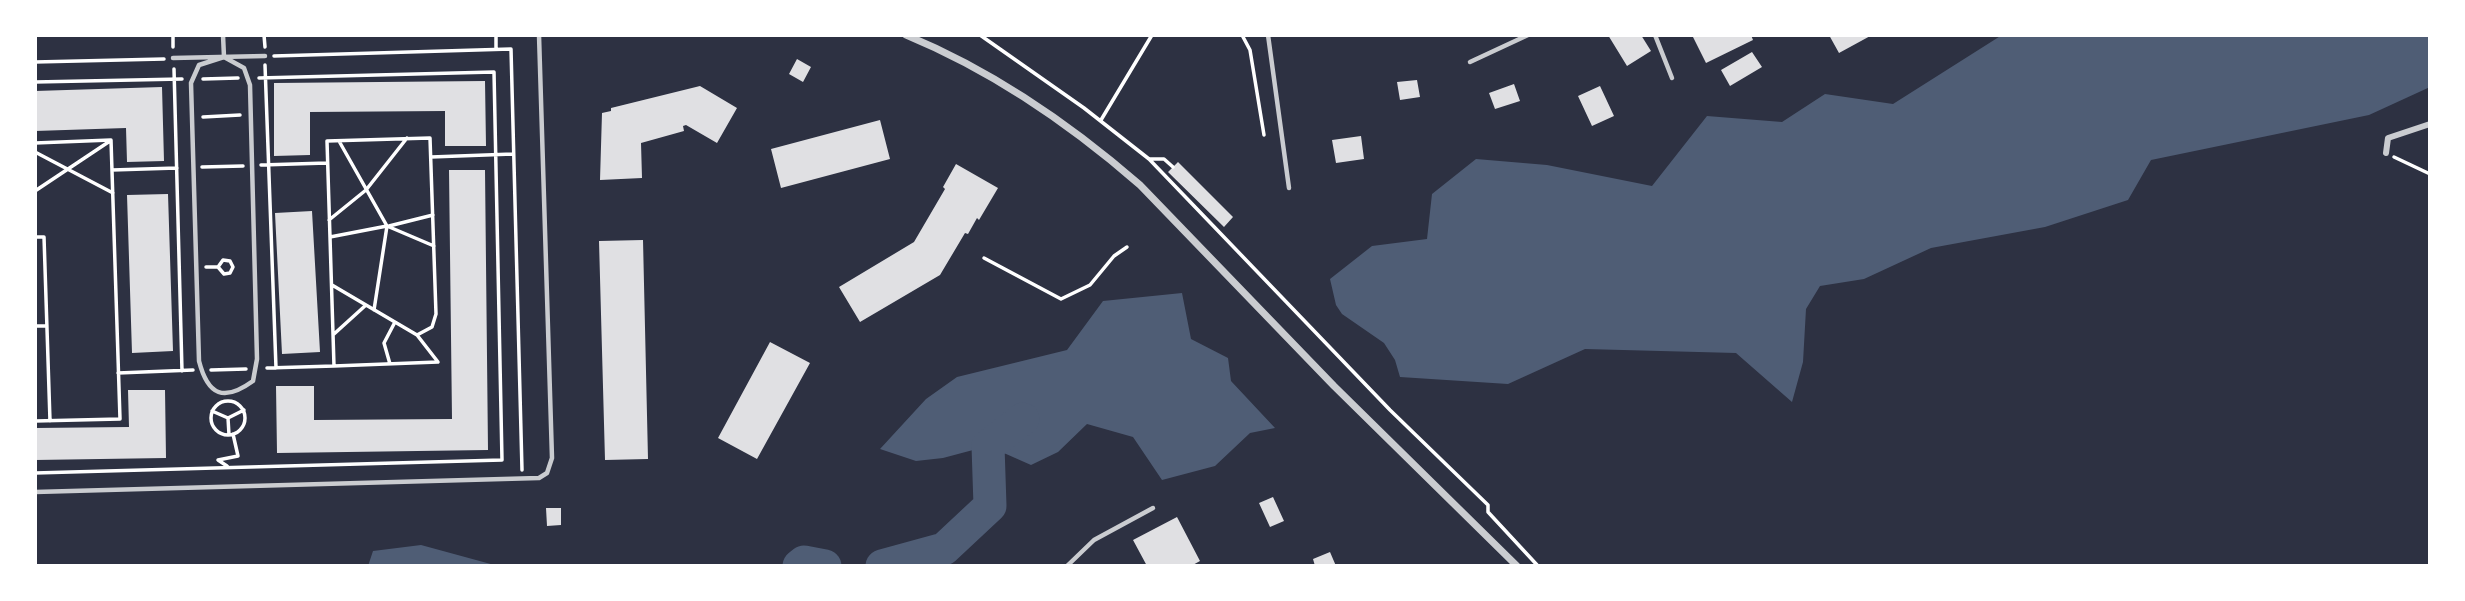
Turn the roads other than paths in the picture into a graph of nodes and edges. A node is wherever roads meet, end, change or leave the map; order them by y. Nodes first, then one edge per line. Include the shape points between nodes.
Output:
1 (223, 35) edge
2 (539, 35) edge
3 (906, 35) edge
4 (1268, 35) edge
5 (1528, 35) edge
6 (1655, 35) edge
7 (265, 56) road end
8 (224, 57) junction
9 (173, 58) road end
10 (1471, 62) dead end
11 (1672, 78) dead end
12 (2430, 124) edge
13 (2386, 153) road end
14 (1289, 188) dead end
15 (35, 492) edge
16 (1153, 508) dead end
17 (1067, 566) edge
18 (1517, 566) edge

1 - 8 lane
2 - 15 lane via 552,458 547,473 539,478
3 - 18 street via 1001,83 1107,156
4 - 14 lane
5 - 10 lane
6 - 11 lane
7 - 8 lane
8 - 8 lane via 199,65 193,79 201,370 204,382 219,393 236,393 253,381 256,368 252,166 247,78 244,68
8 - 9 lane
12 - 13 street via 2388,138
16 - 17 lane via 1094,540

